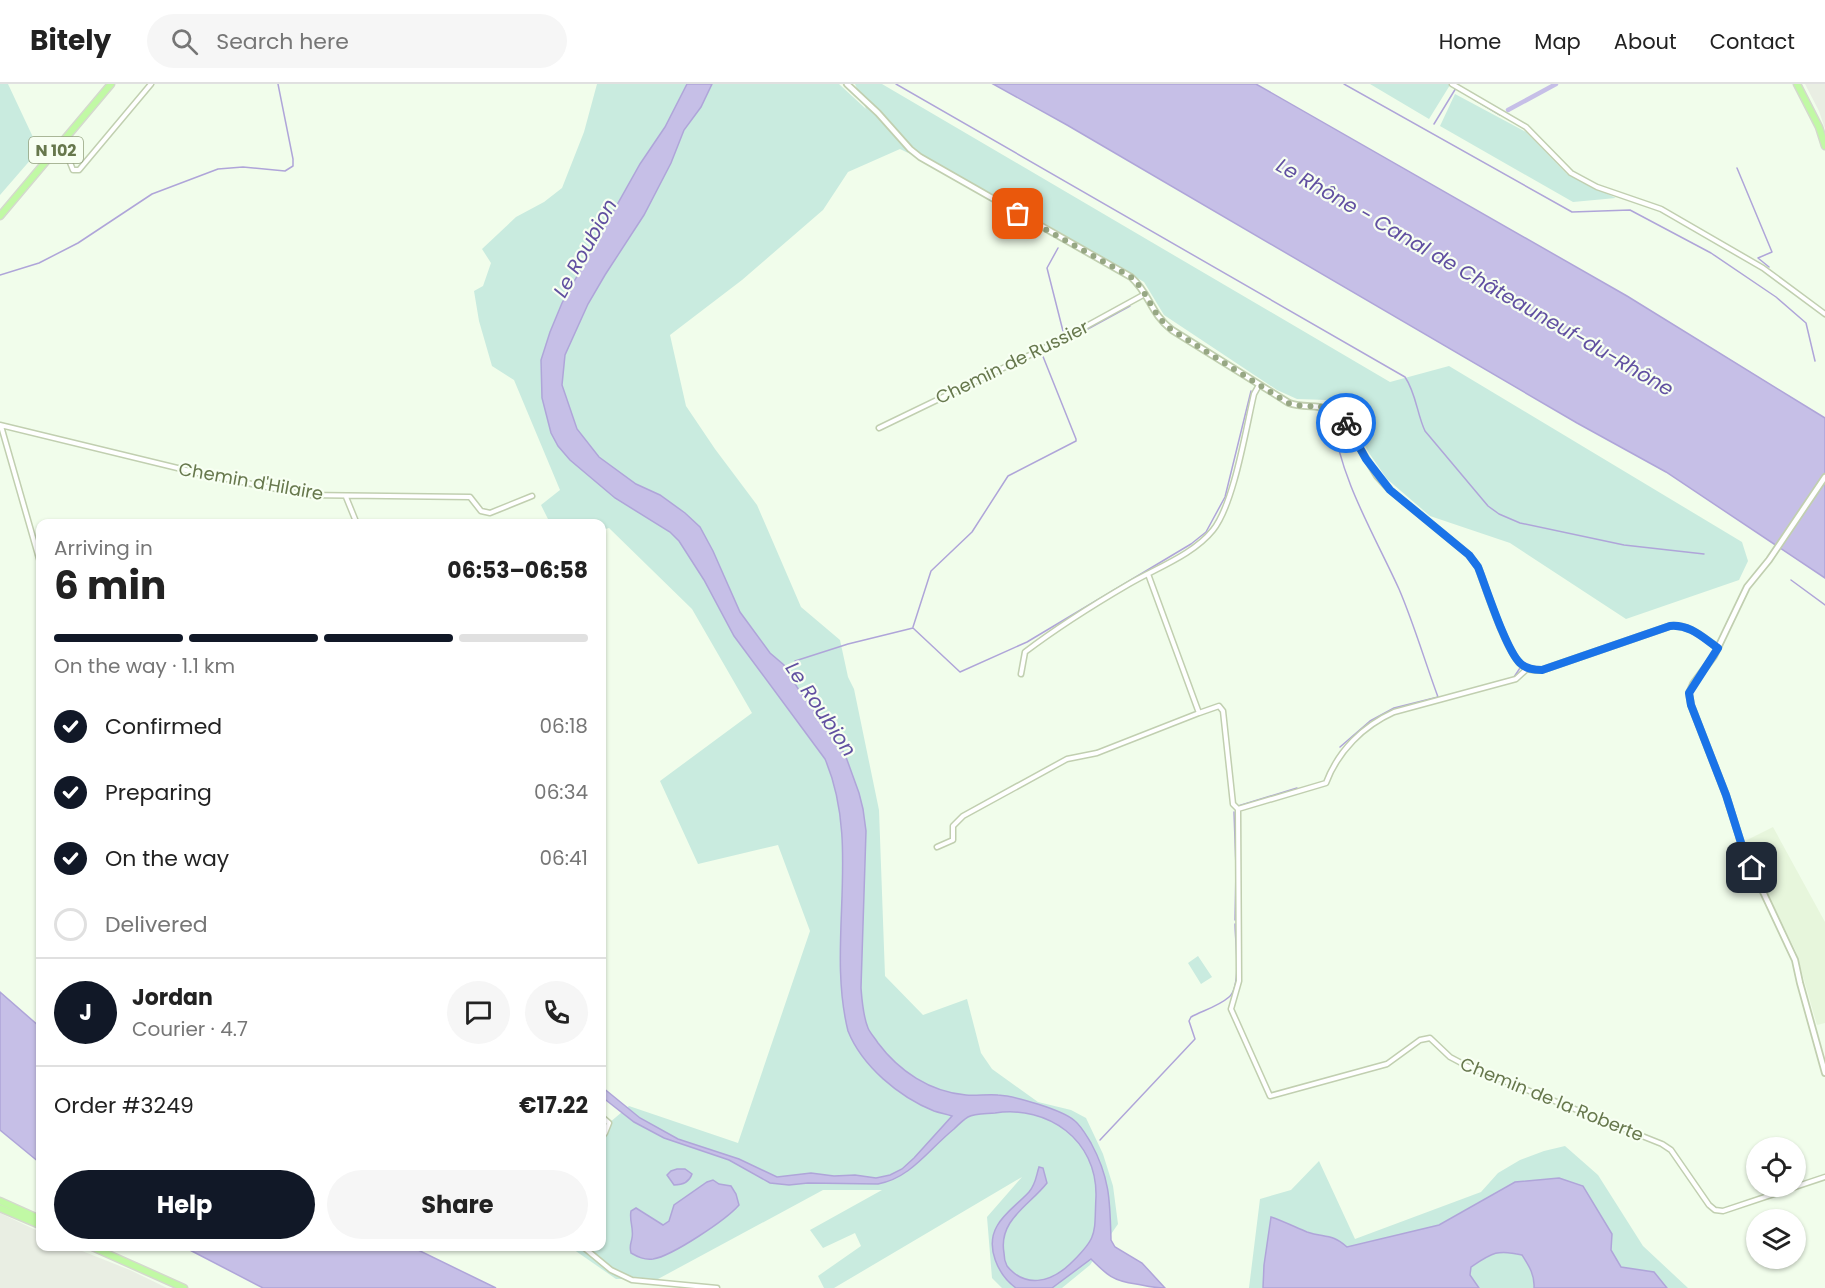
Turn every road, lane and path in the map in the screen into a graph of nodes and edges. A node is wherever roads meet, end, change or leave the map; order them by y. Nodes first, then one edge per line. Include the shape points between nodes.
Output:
1 (111, 84) edge
2 (151, 84) edge
3 (847, 84) edge
4 (1452, 84) edge
5 (1797, 84) edge
6 (1825, 146) edge
7 (58, 147) junction
8 (0, 216) edge
9 (1145, 294) junction
10 (1825, 314) edge
11 (1259, 385) junction
12 (0, 425) edge
13 (879, 428) dead end
14 (1825, 477) edge
15 (346, 496) junction
16 (532, 496) dead end
17 (355, 519) edge
18 (36, 548) edge
19 (1148, 574) junction
20 (1718, 648) junction
21 (1528, 668) junction
22 (1021, 675) dead end
23 (1200, 713) junction
24 (1236, 808) junction
25 (937, 847) dead end
26 (1825, 1073) edge
27 (1825, 1177) edge
28 (0, 1201) edge
29 (0, 1208) edge
30 (36, 1217) edge
31 (36, 1223) edge
32 (101, 1251) edge
33 (105, 1251) edge
34 (588, 1251) edge
35 (128, 1263) junction
36 (184, 1288) edge
37 (717, 1288) edge

1 - 7 main road, N 102
2 - 7 street via 79,170 73,170 67,155
3 - 9 street via 920,157 1131,277
4 - 10 street via 1526,127 1571,173 1597,187 1661,209 1763,268
5 - 6 main road
7 - 8 main road, N 102
9 - 11 street via 1164,324
9 - 13 street, Chemin de Russier via 1061,340
11 - 19 street via 1235,475 1213,529 1189,550
11 - 21 street via 1288,403 1325,407 1339,414 1377,476 1478,567 1511,651
12 - 15 street, Chemin d'Hilaire via 265,487 306,495
12 - 18 street
14 - 20 street via 1747,587
15 - 16 street, Chemin d'Hilaire via 470,497 481,511 490,513
15 - 17 street
19 - 22 street via 1025,652
19 - 23 street
20 - 21 street via 1690,629 1670,626 1542,670
20 - 26 street via 1693,684 1689,693 1691,705 1743,849 1795,960
21 - 24 street via 1516,679 1394,712 1348,745 1326,783
23 - 24 street via 1215,706 1223,711
23 - 25 street via 1097,753 1067,759 963,816 952,826 953,840
24 - 27 street, Chemin de la Roberte via 1239,981 1231,1009 1270,1096 1387,1064 1420,1040 1430,1038 1450,1058 1662,1144 1671,1150 1715,1210 1723,1211
28 - 30 main road
29 - 31 main road
32 - 35 main road
33 - 35 main road
34 - 37 street via 611,1270 632,1280
35 - 36 main road

